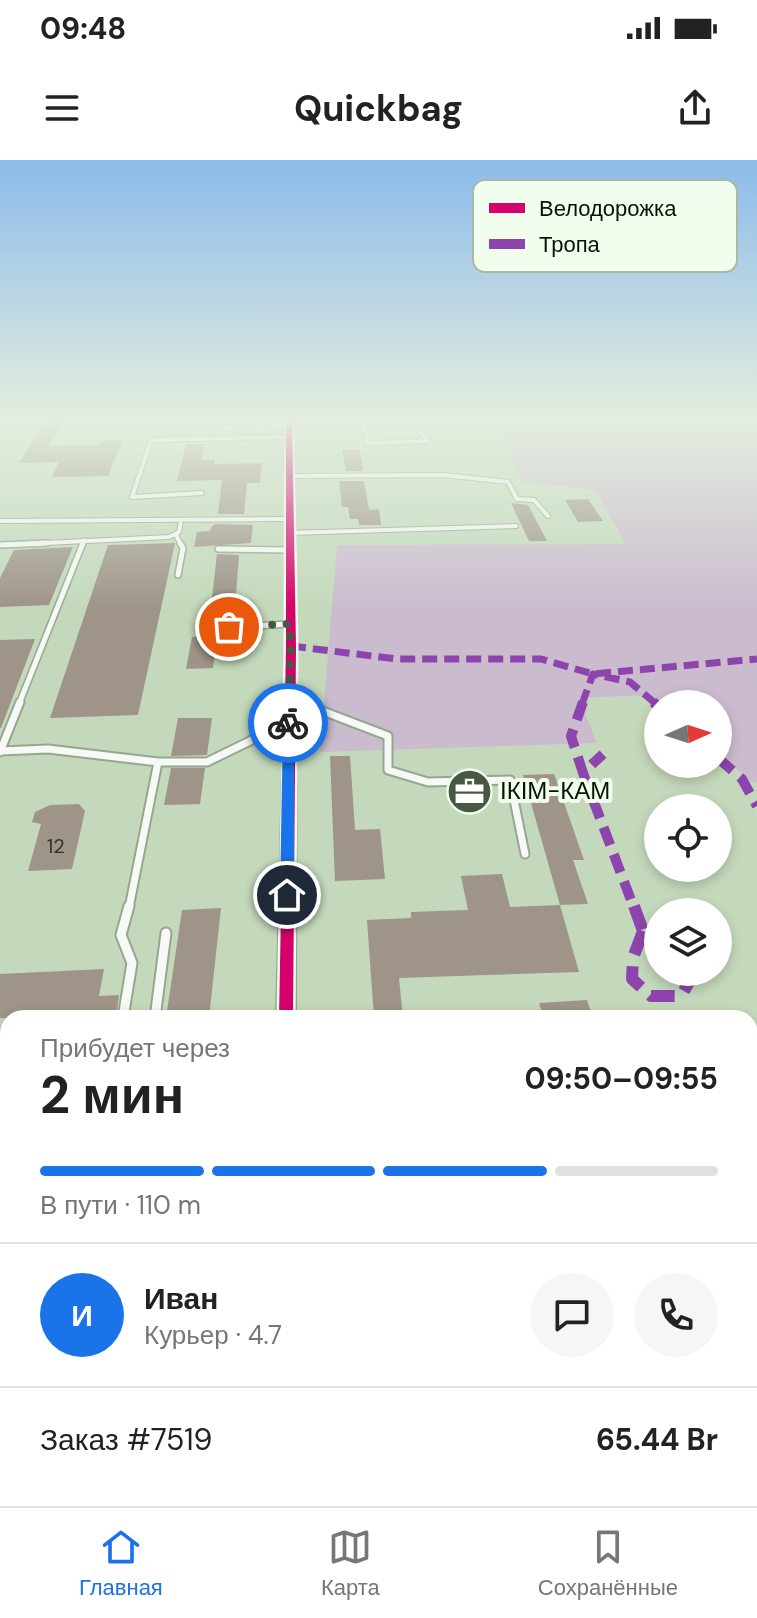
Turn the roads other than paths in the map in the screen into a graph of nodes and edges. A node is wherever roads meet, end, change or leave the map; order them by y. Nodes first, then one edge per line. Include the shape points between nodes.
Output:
1 (137, 483) edge
2 (289, 483) edge
3 (508, 483) edge
4 (202, 493) dead end
5 (548, 516) dead end
6 (181, 520) junction
7 (0, 521) edge
8 (289, 526) junction
9 (516, 526) dead end
10 (176, 535) junction
11 (84, 540) junction
12 (0, 545) edge
13 (218, 549) dead end
14 (289, 550) junction
15 (178, 575) dead end
16 (289, 624) junction
17 (200, 629) dead end
18 (288, 710) junction
19 (0, 751) edge
20 (158, 762) junction
21 (525, 854) dead end
22 (166, 933) dead end
23 (124, 1010) edge
24 (156, 1010) edge
25 (286, 1010) edge

1 - 4 lane via 132,497
2 - 8 street
3 - 5 lane via 517,499 534,500
6 - 7 lane
6 - 8 lane
6 - 10 lane
8 - 9 lane
8 - 14 street
10 - 11 lane
10 - 15 lane via 183,548
11 - 12 lane
11 - 19 lane
13 - 14 lane
14 - 16 street
16 - 17 lane
16 - 18 street
18 - 20 lane via 250,741 207,762
18 - 21 lane via 320,710 388,736 388,770 428,782 510,780
18 - 25 street
19 - 20 lane via 48,749
20 - 23 lane via 121,935 132,963
22 - 24 lane

